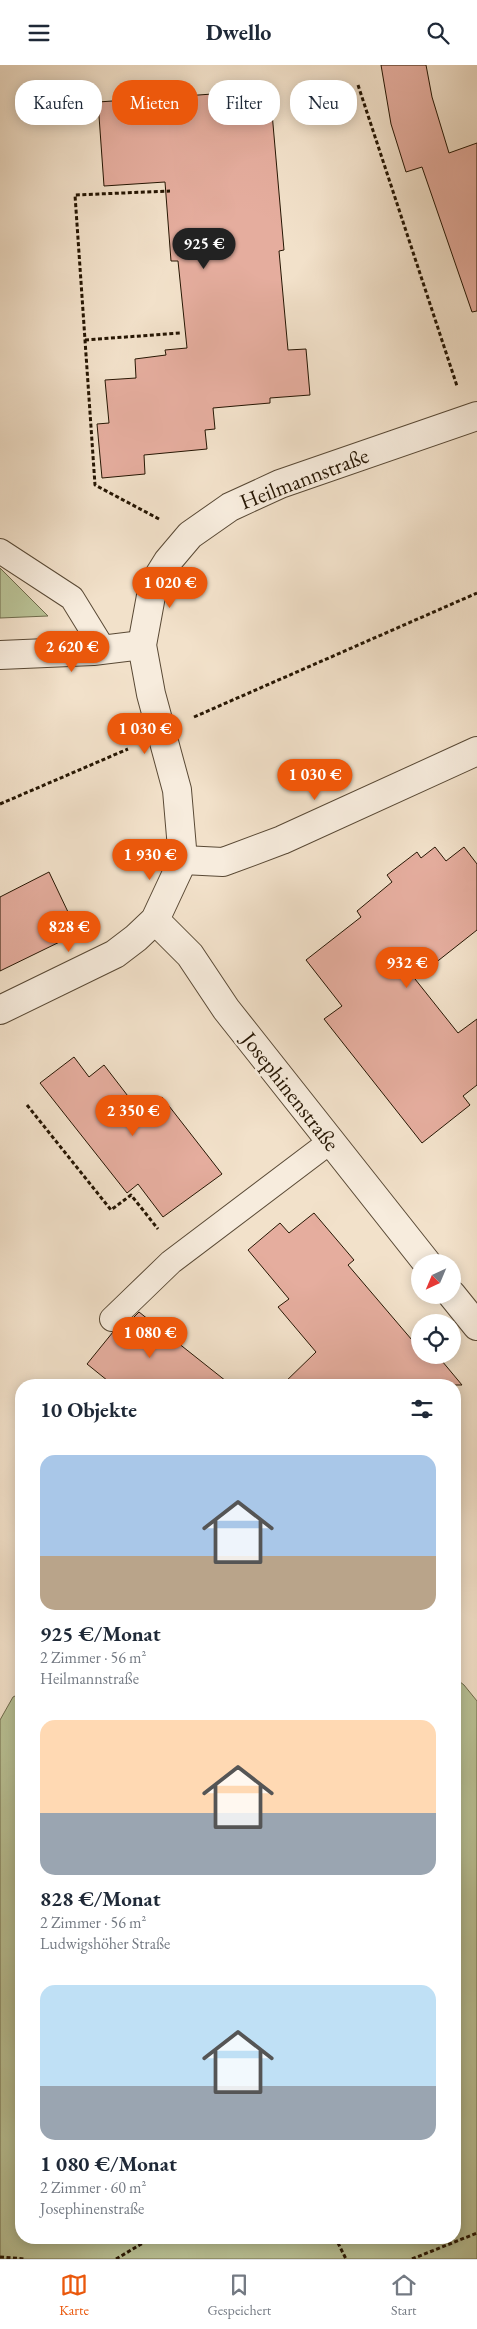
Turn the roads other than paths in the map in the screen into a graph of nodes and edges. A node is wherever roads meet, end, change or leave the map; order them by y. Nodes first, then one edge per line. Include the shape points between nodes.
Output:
1 (472, 418) edge
2 (0, 551) edge
3 (142, 645) junction
4 (104, 650) junction
5 (0, 655) edge
6 (477, 751) edge
7 (183, 860) junction
8 (155, 920) junction
9 (0, 1010) edge
10 (331, 1141) junction
11 (420, 1254) edge
12 (459, 1304) edge
13 (112, 1319) dead end
14 (477, 1326) edge

1 - 3 street, Heilmannstraße via 280,484 230,507 190,535 168,561 153,585
2 - 4 lane via 72,599
3 - 4 street
3 - 7 street via 176,790
4 - 5 street
6 - 7 street via 282,840 223,861
7 - 8 street
8 - 9 street via 114,954
8 - 10 street, Josephinenstraße via 190,955 226,1009
10 - 11 street, Josephinenstraße
10 - 13 lane via 171,1262
12 - 14 street

